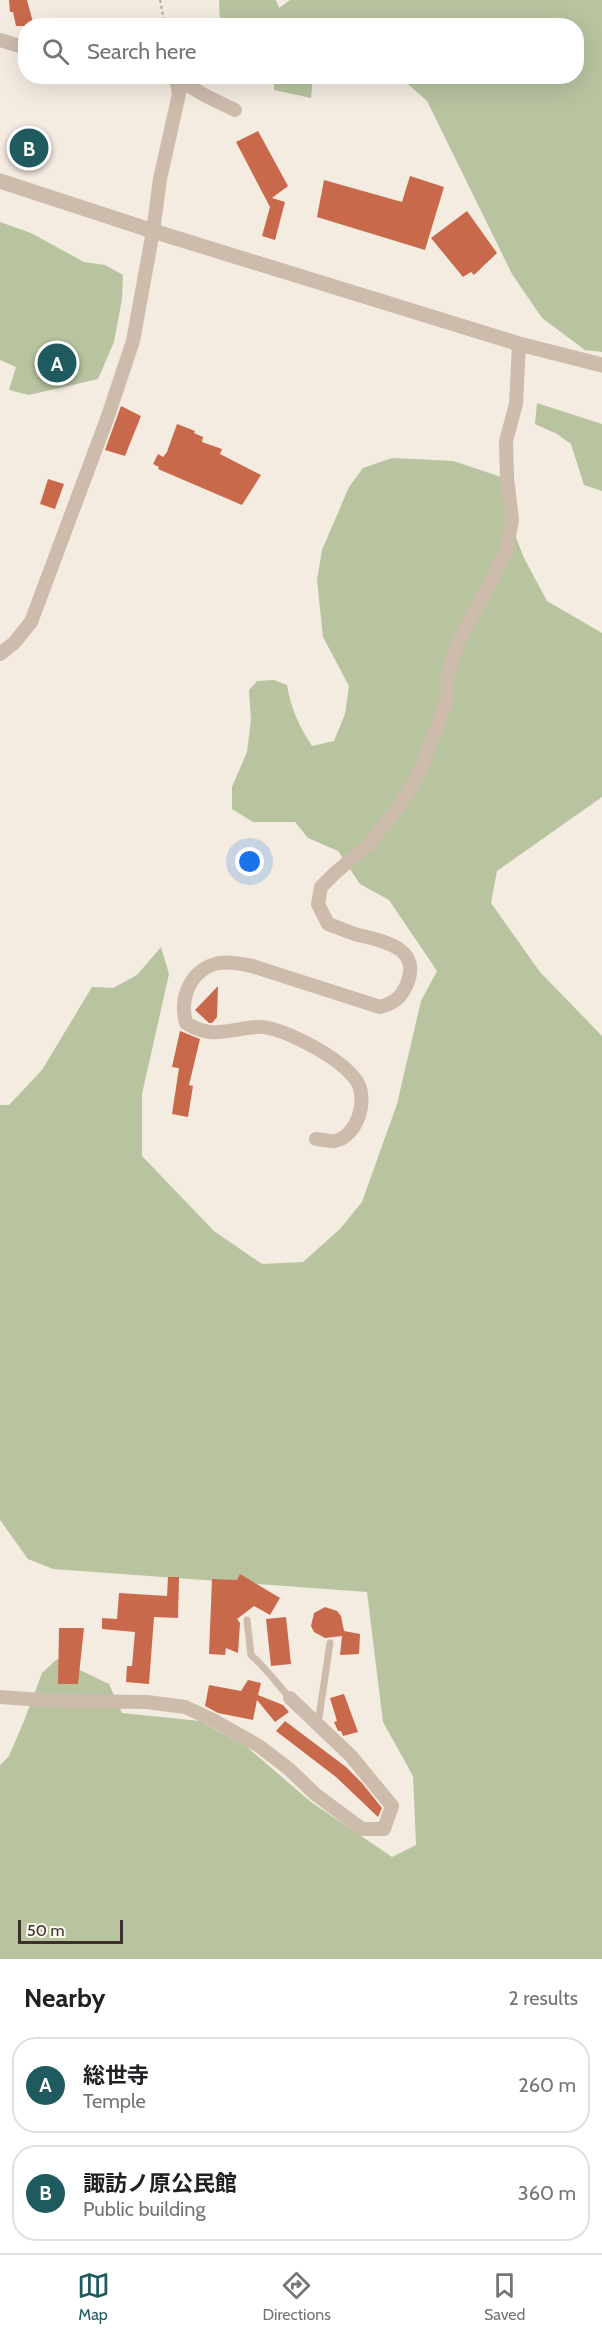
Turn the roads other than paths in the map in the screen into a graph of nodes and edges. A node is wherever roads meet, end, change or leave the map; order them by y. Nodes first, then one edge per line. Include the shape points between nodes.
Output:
1 (0, 40) edge
2 (18, 46) edge
3 (174, 84) edge
4 (183, 84) edge
5 (235, 110) dead end
6 (0, 181) edge
7 (153, 231) junction
8 (519, 344) junction
9 (602, 365) edge
10 (0, 654) edge
11 (316, 1139) dead end
12 (247, 1620) dead end
13 (330, 1643) dead end
14 (0, 1697) edge
15 (290, 1698) joint
16 (318, 1726) junction

1 - 2 street
3 - 7 street via 179,94 160,178
4 - 5 street
6 - 7 street
7 - 8 street
7 - 10 street via 133,341 107,419 31,622
8 - 9 street
8 - 11 street via 516,404 506,441 512,520 506,552 457,645 446,681 447,700 420,772 369,844 321,887 318,904 328,924 402,950 409,962 403,995 380,1007 232,962 203,969 187,990 183,1010 186,1023 197,1030 217,1034 259,1027 276,1031 328,1057 352,1075 363,1100 349,1133 335,1141
12 - 15 lane via 251,1654
13 - 16 lane
14 - 16 street via 185,1707 259,1746 362,1829 384,1828 392,1806 351,1756
15 - 16 street

